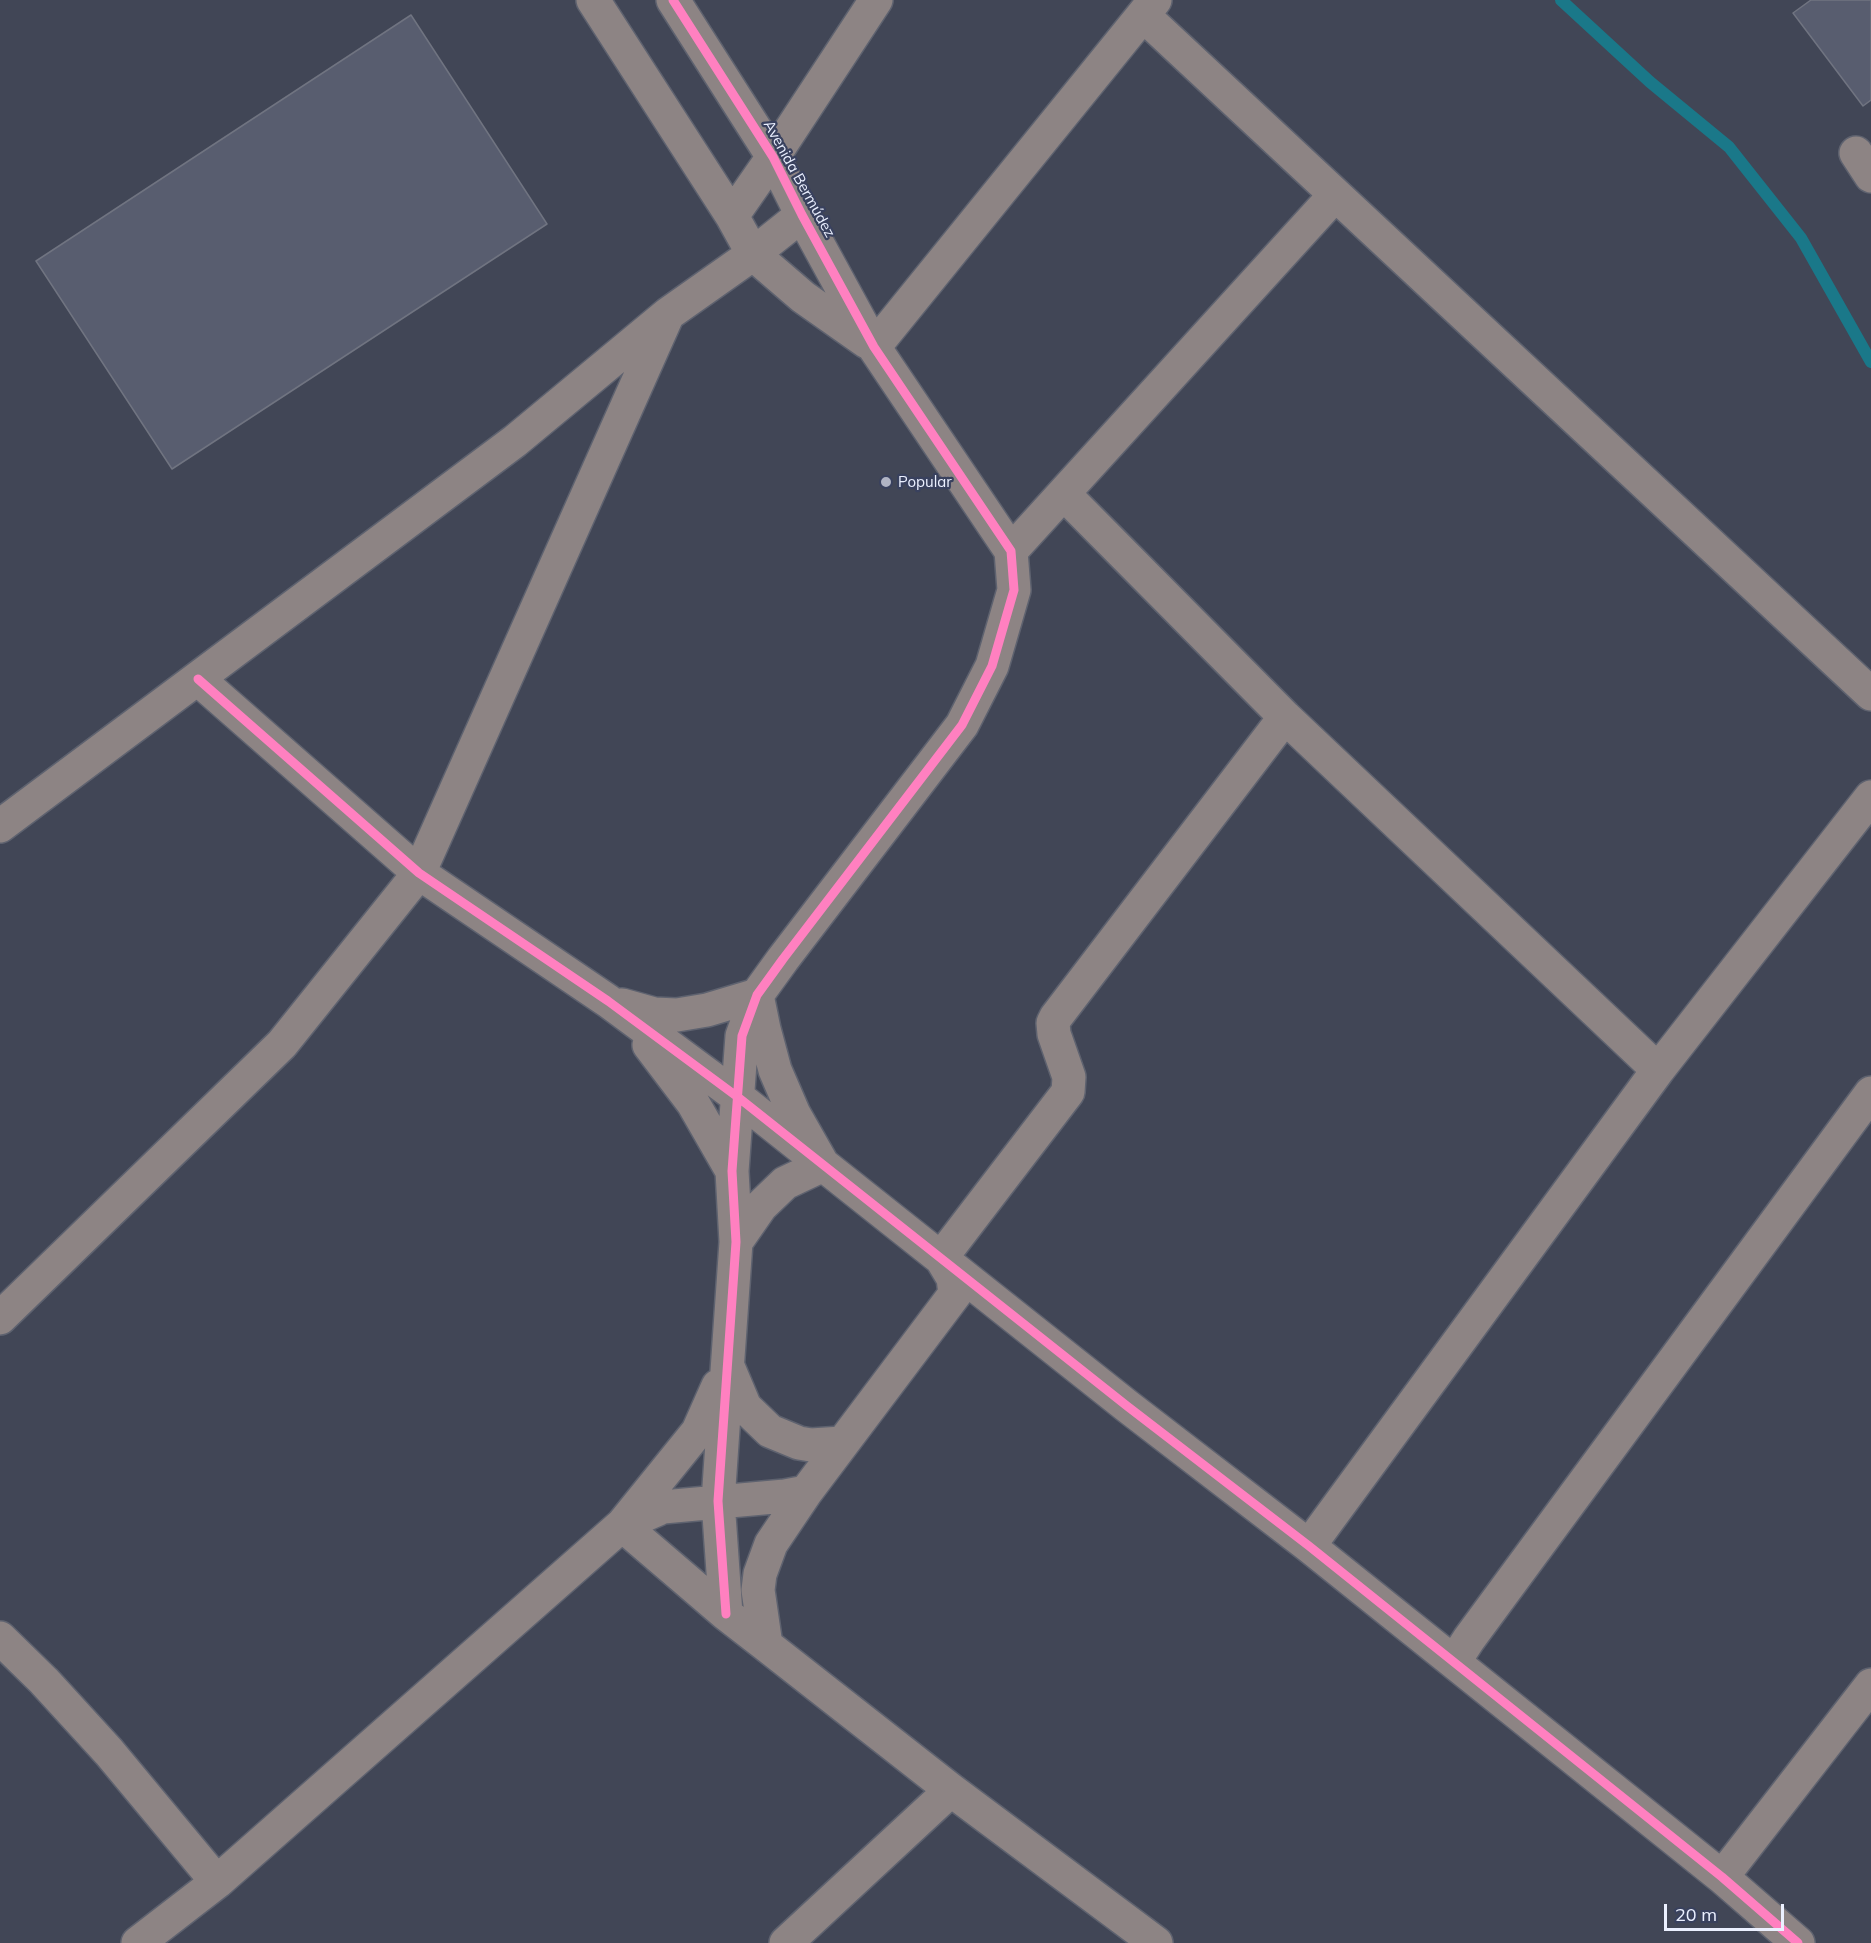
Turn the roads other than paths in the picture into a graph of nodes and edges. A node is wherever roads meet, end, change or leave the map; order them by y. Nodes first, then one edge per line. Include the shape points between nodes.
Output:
1 (593, 0) edge
2 (672, 0) edge
3 (876, 0) edge
4 (1150, 8) edge
5 (773, 157) junction
6 (1335, 195) junction
7 (802, 215) junction
8 (732, 216) junction
9 (753, 254) junction
10 (668, 314) junction
11 (874, 347) junction
12 (1064, 494) junction
13 (1011, 551) junction
14 (198, 679) junction
15 (1871, 694) edge
16 (1285, 717) junction
17 (1871, 797) edge
18 (0, 826) edge
19 (419, 873) junction
20 (757, 995) junction
21 (608, 1001) junction
22 (1658, 1070) junction
23 (1871, 1093) edge
24 (739, 1098) junction
25 (823, 1165) junction
26 (732, 1171) junction
27 (736, 1242) junction
28 (941, 1258) junction
29 (0, 1318) edge
30 (728, 1365) junction
31 (842, 1443) junction
32 (806, 1491) junction
33 (718, 1501) junction
34 (622, 1525) junction
35 (1309, 1546) junction
36 (726, 1614) junction
37 (0, 1638) edge
38 (766, 1645) junction
39 (1454, 1662) junction
40 (1871, 1685) edge
41 (951, 1790) junction
42 (1722, 1877) junction
43 (218, 1882) junction
44 (138, 1943) edge
45 (786, 1943) edge
46 (1156, 1943) edge
47 (1798, 1943) edge

1 - 8 street
2 - 5 street, Avenida Bermúdez
3 - 5 street
4 - 6 street
4 - 11 street
5 - 7 street, Avenida Bermúdez
5 - 8 street
6 - 12 street
6 - 15 street
7 - 9 street
7 - 11 street, Avenida Bermúdez
8 - 9 street
9 - 10 street
9 - 11 street via 803,297
10 - 14 street via 515,441
10 - 19 street
11 - 13 street, Avenida Bermúdez
12 - 13 street
12 - 16 street
13 - 20 street via 1014,590 992,666 962,725
14 - 18 street
14 - 19 street
16 - 22 street
16 - 28 street via 1056,1017 1054,1034 1069,1077 1068,1092
17 - 22 street
19 - 21 street
19 - 29 street via 282,1044
20 - 21 street via 677,1015 654,1014
20 - 24 street via 742,1036
20 - 25 street via 775,1070
21 - 24 street
21 - 26 street via 646,1041 693,1103
22 - 35 street
23 - 39 street
24 - 25 street
24 - 26 street
25 - 27 street via 785,1183 761,1206
25 - 28 street
26 - 27 street
27 - 30 street
28 - 31 street via 953,1278 955,1294
28 - 35 street
30 - 31 street via 745,1407 770,1431 799,1443
30 - 33 street
30 - 34 street via 698,1431
31 - 32 street
32 - 33 street
32 - 38 street via 771,1544 760,1574 758,1590
33 - 34 street via 663,1507
33 - 36 street
34 - 36 street
34 - 43 street
35 - 39 street
36 - 38 street
37 - 43 street via 109,1752
38 - 41 street
39 - 42 street
40 - 42 street
41 - 45 street
41 - 46 street
42 - 47 street
43 - 44 street

